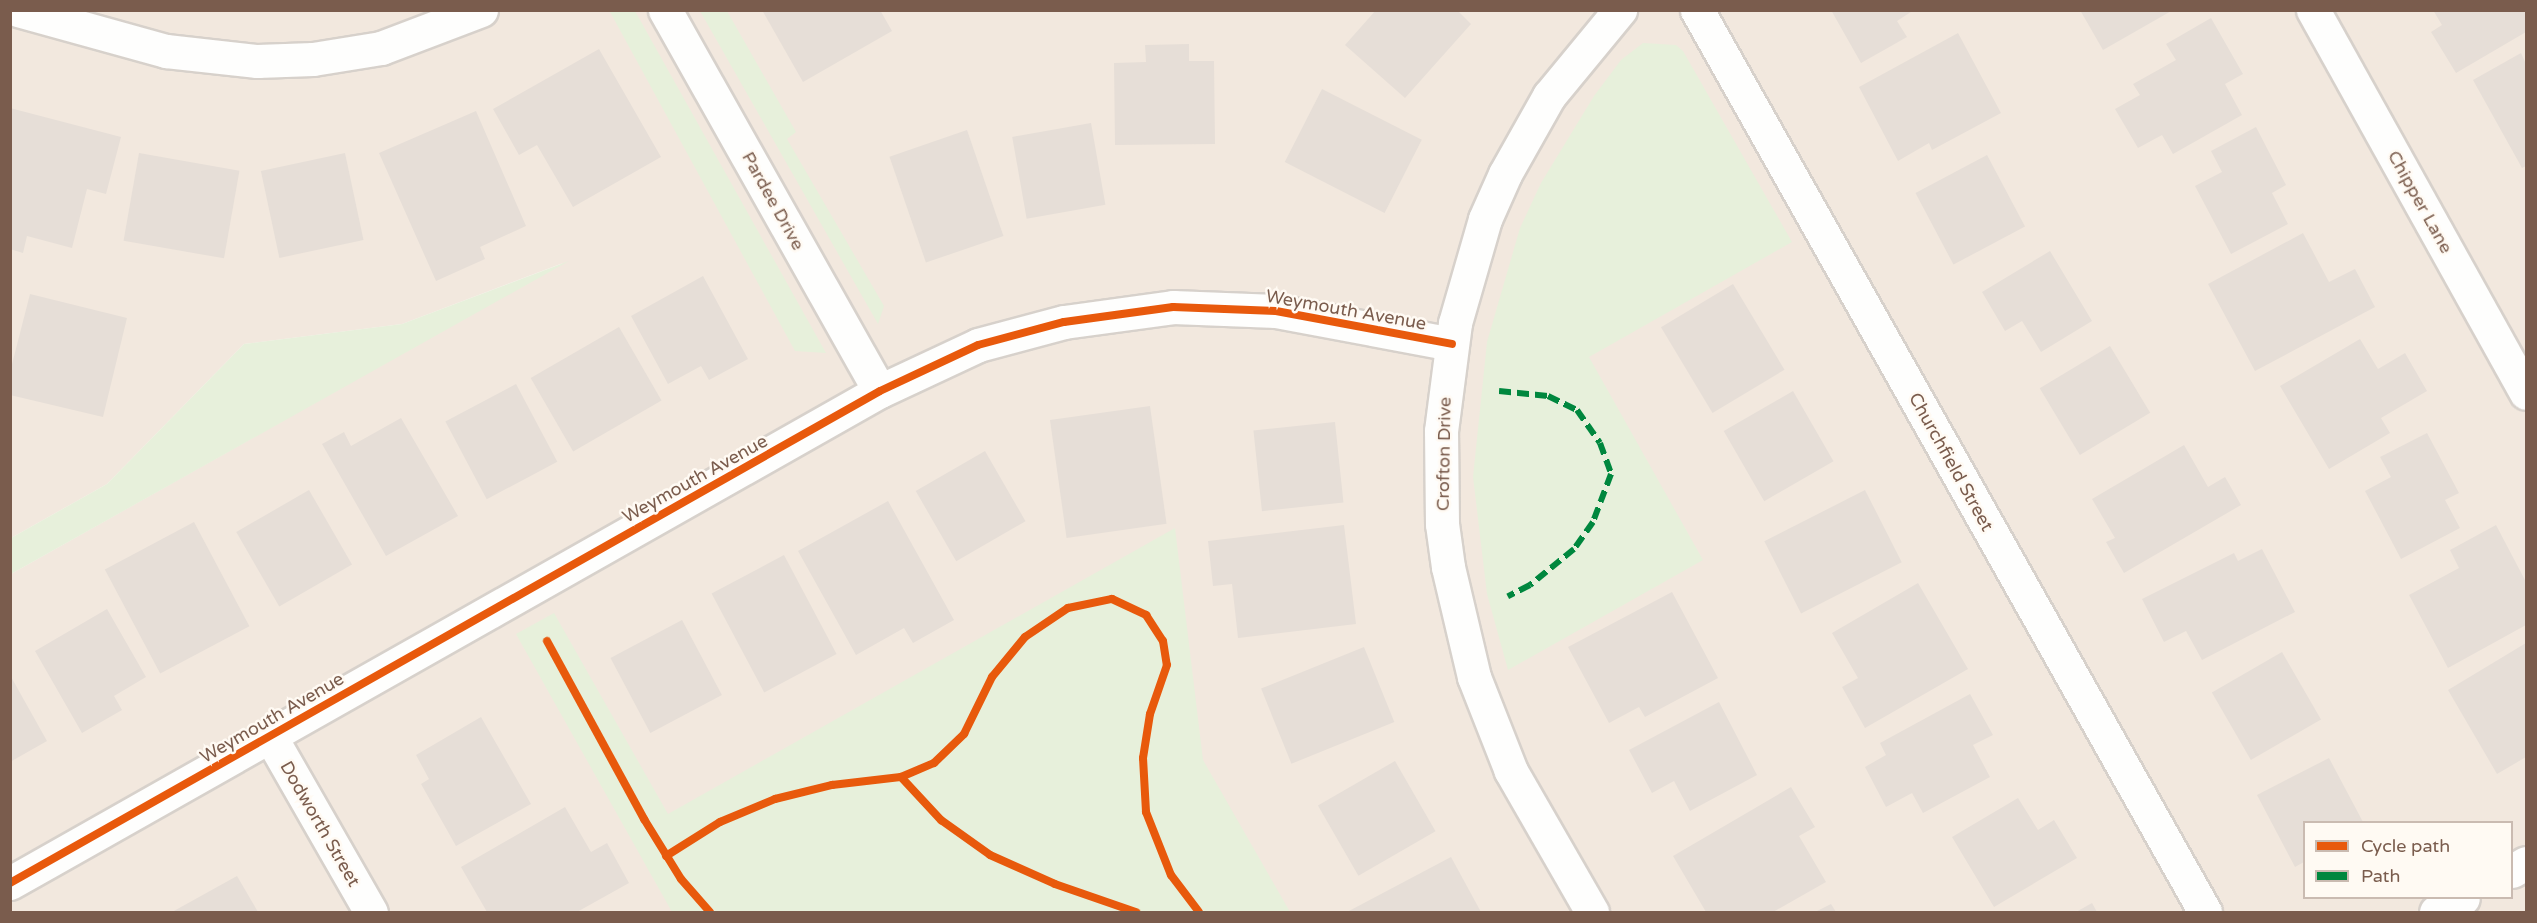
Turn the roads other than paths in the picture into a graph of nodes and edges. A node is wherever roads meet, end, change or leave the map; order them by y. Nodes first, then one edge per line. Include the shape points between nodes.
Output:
1 (18, 10) edge
2 (480, 10) edge
3 (665, 10) edge
4 (1620, 10) edge
5 (1697, 10) edge
6 (2313, 10) edge
7 (1452, 344) junction
8 (880, 391) junction
9 (2526, 393) edge
10 (270, 736) junction
11 (2526, 862) edge
12 (2513, 870) edge
13 (10, 883) edge
14 (2459, 899) edge
15 (370, 912) edge
16 (1592, 912) edge
17 (2205, 912) edge
18 (2436, 912) edge

1 - 2 street via 166,51 257,61 313,59 381,48
3 - 8 street, Pardee Drive
4 - 7 street, Crofton Drive via 1549,96 1505,174 1485,219
5 - 17 street, Churchfield Street
6 - 9 street, Chipper Lane
7 - 8 street, Weymouth Avenue via 1276,311 1173,307 1118,312 1023,331 950,357
7 - 16 street, Crofton Drive via 1441,431 1441,476 1448,567 1462,638 1482,702 1511,771
8 - 10 street, Weymouth Avenue
10 - 13 street, Weymouth Avenue
10 - 15 street, Dodworth Street
11 - 12 street
14 - 18 street

